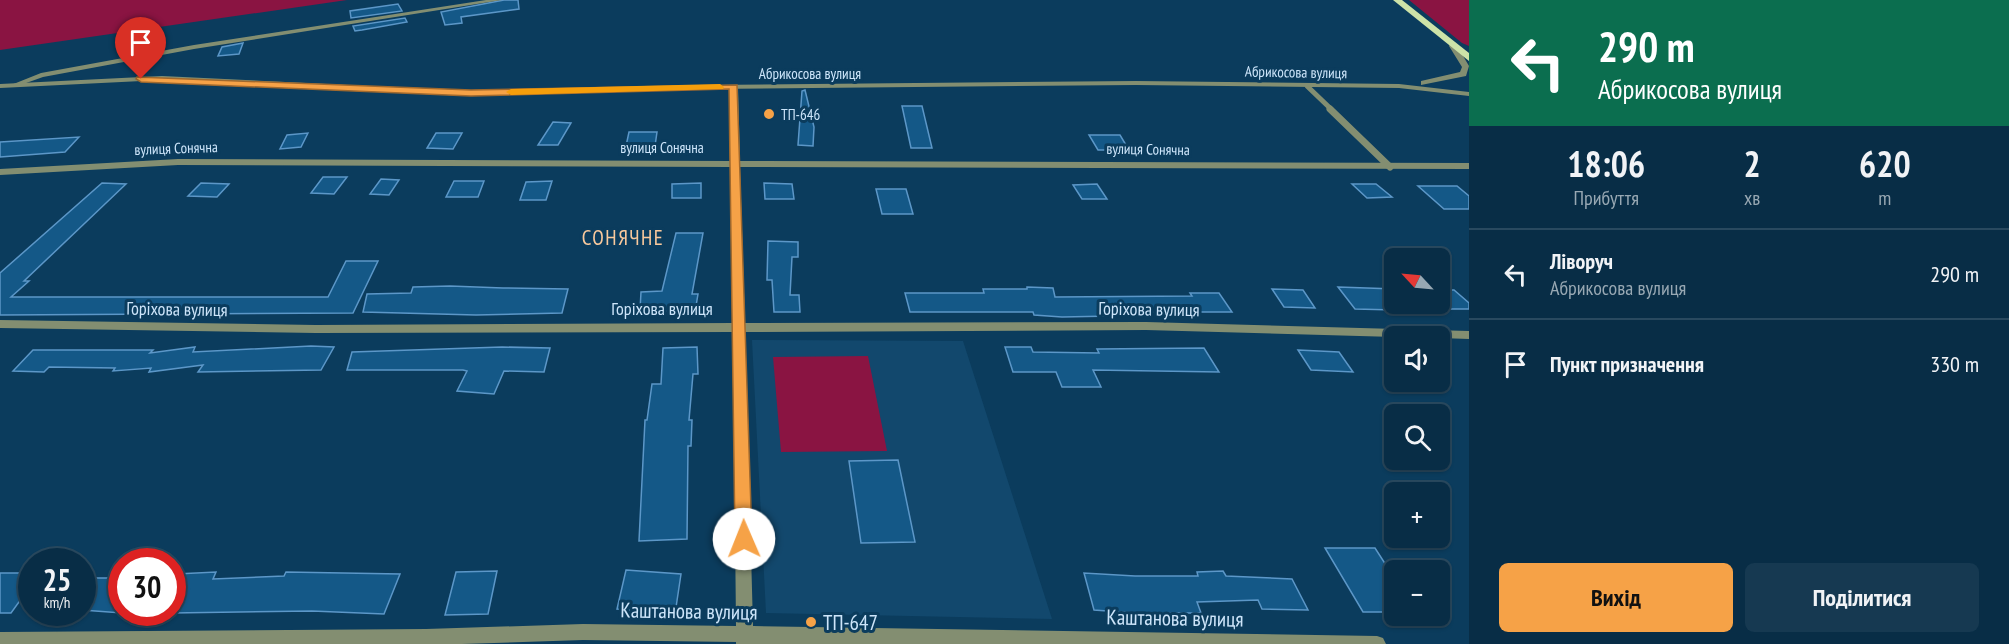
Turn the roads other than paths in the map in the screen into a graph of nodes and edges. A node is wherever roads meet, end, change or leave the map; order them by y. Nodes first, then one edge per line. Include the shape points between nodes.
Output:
1 (499, 0) edge
2 (1397, 0) edge
3 (1453, 46) junction
4 (1469, 56) edge
5 (1466, 72) edge
6 (7, 85) edge
7 (1307, 86) junction
8 (1399, 86) junction
9 (734, 87) junction
10 (1469, 87) edge
11 (1469, 94) edge
12 (736, 163) junction
13 (1469, 166) edge
14 (1390, 167) junction
15 (0, 172) edge
16 (0, 324) edge
17 (740, 326) junction
18 (1469, 335) edge
19 (745, 639) edge
20 (0, 640) edge
21 (1377, 644) edge

1 - 6 street via 194,47 41,75
2 - 3 main road
3 - 4 main road
3 - 5 street via 1464,61
5 - 8 street
5 - 10 street via 1463,81
6 - 9 street, Абрикосова вулиця via 162,78 471,93
7 - 8 street, Абрикосова вулиця
7 - 9 street, Абрикосова вулиця via 1125,83
7 - 14 lane
8 - 11 street
9 - 12 street
12 - 14 street, вулиця Сонячна
12 - 15 street, вулиця Сонячна via 178,162
12 - 17 street
13 - 14 street, вулиця Сонячна
16 - 17 street, Горіхова вулиця via 316,329
17 - 18 street, Горіхова вулиця via 1146,326
17 - 19 street
19 - 20 street, Каштанова вулиця via 583,632
19 - 21 street, Каштанова вулиця

